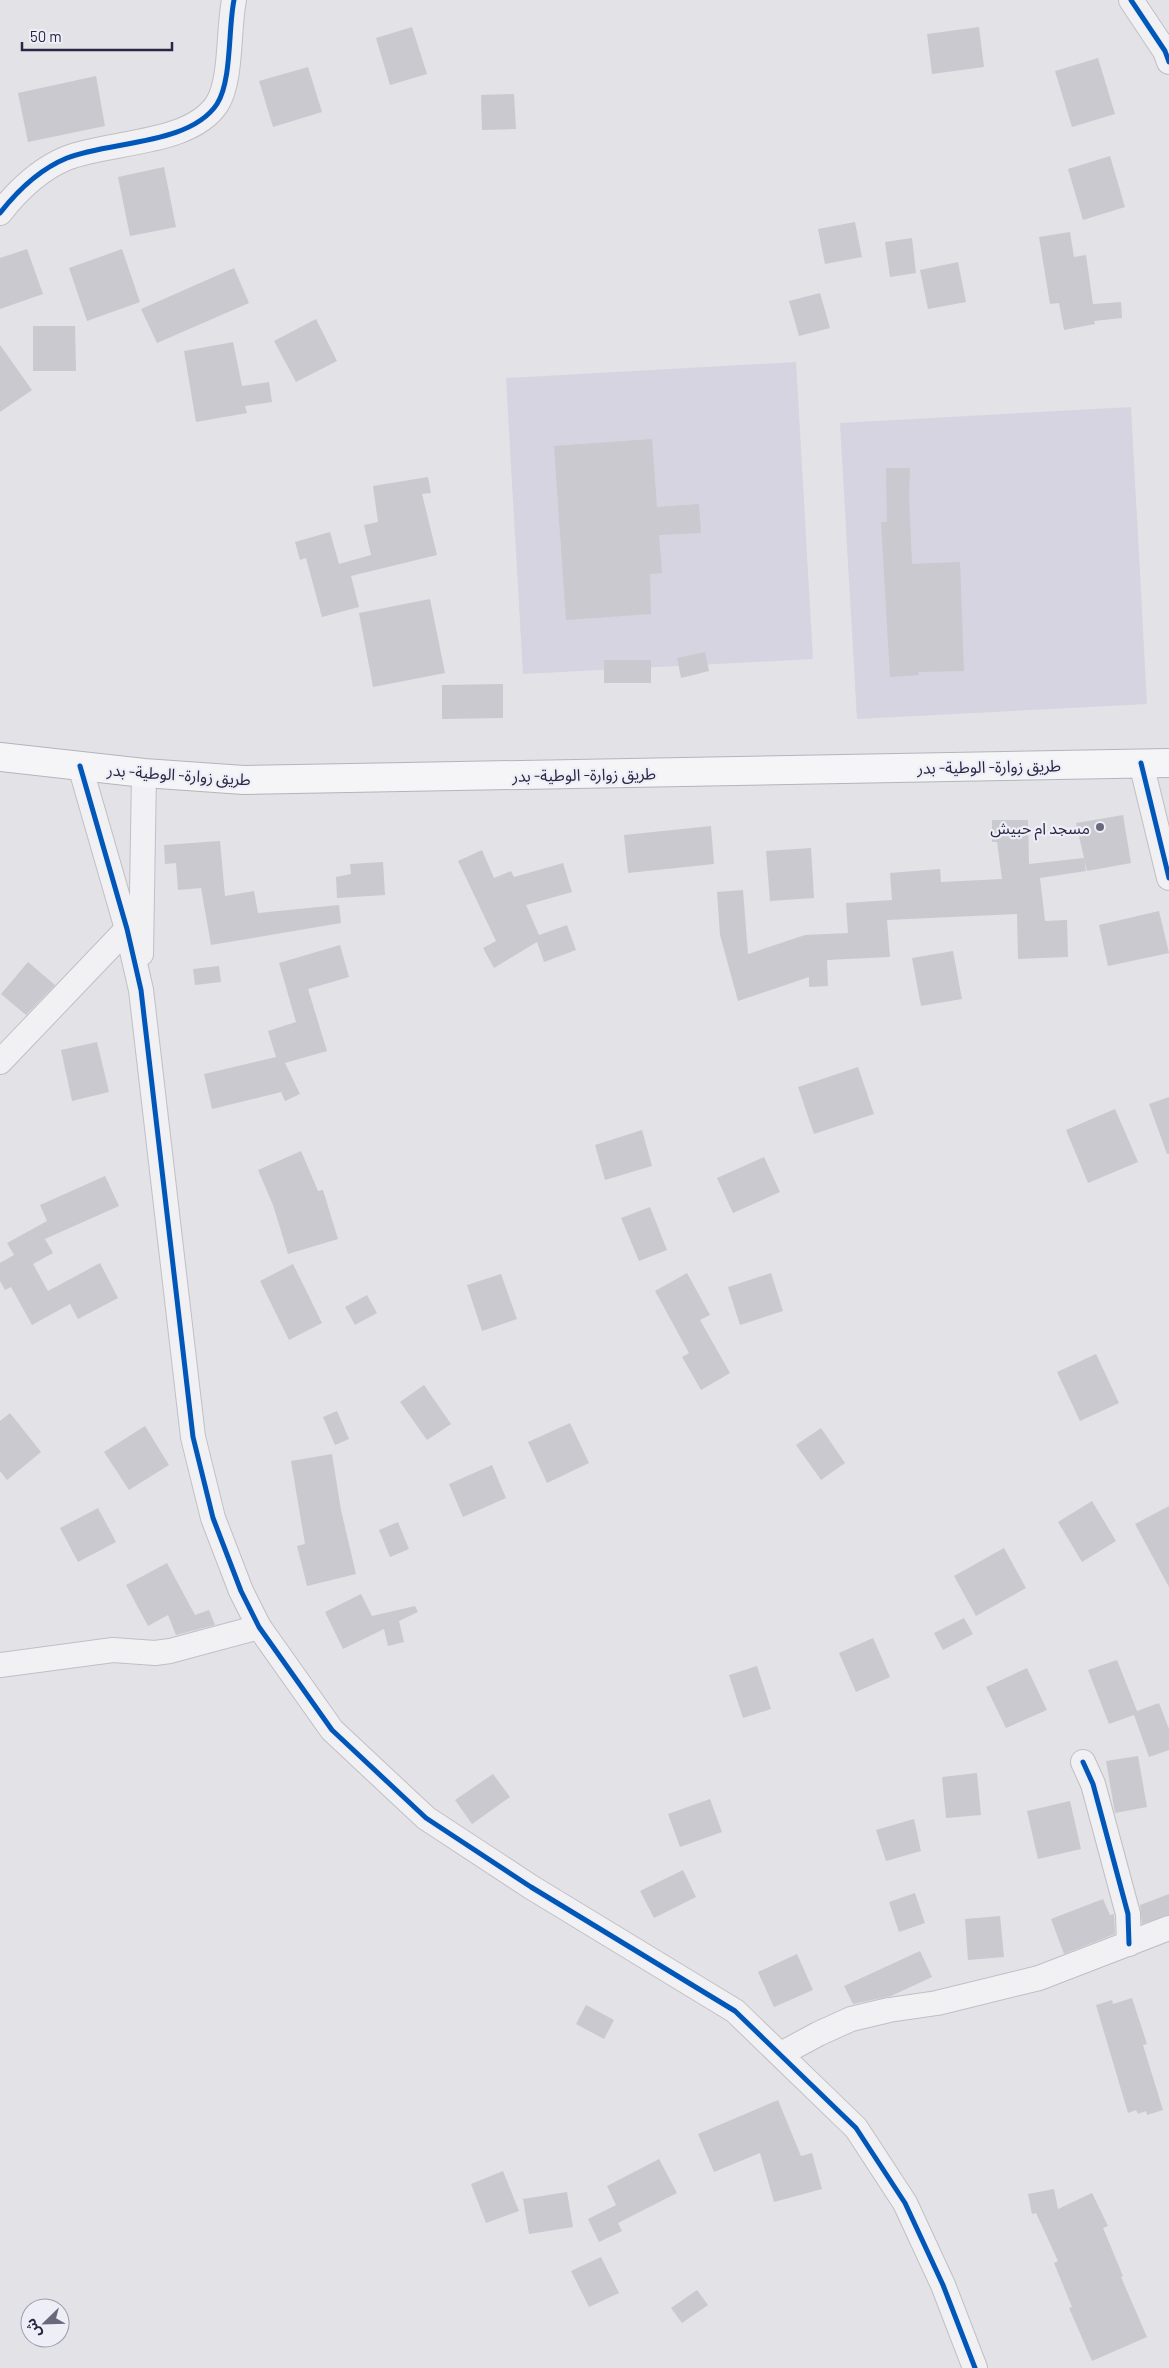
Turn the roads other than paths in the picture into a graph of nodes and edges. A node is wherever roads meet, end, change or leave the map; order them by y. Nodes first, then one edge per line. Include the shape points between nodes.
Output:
1 (234, 0) edge
2 (1131, 0) edge
3 (1169, 62) edge
4 (0, 212) edge
5 (0, 757) edge
6 (1141, 763) junction
7 (1169, 763) edge
8 (80, 766) junction
9 (144, 773) junction
10 (1169, 878) edge
11 (127, 929) junction
12 (141, 990) junction
13 (0, 1062) edge
14 (259, 1627) junction
15 (0, 1665) edge
16 (1082, 1762) dead end
17 (1169, 1928) edge
18 (1129, 1944) junction
19 (781, 2054) junction
20 (971, 2365) edge

1 - 4 street via 224,83 217,104 202,120 177,134 67,158 36,174
2 - 3 street
5 - 8 highway, طريق زوارة- الوطية- بدر
6 - 7 highway, طريق زوارة- الوطية- بدر
6 - 9 highway, طريق زوارة- الوطية- بدر via 244,780
6 - 10 street
8 - 9 highway, طريق زوارة- الوطية- بدر
8 - 11 street
9 - 12 street
11 - 12 street
11 - 13 street
12 - 14 street via 193,1437 212,1518
14 - 15 street via 155,1654 113,1650
14 - 19 street via 332,1730 426,1818 530,1887 735,2011
16 - 18 street via 1093,1784 1128,1914
17 - 18 street
18 - 19 street via 1039,1978 937,2003 851,2019
19 - 20 street via 856,2128 905,2203 943,2285

